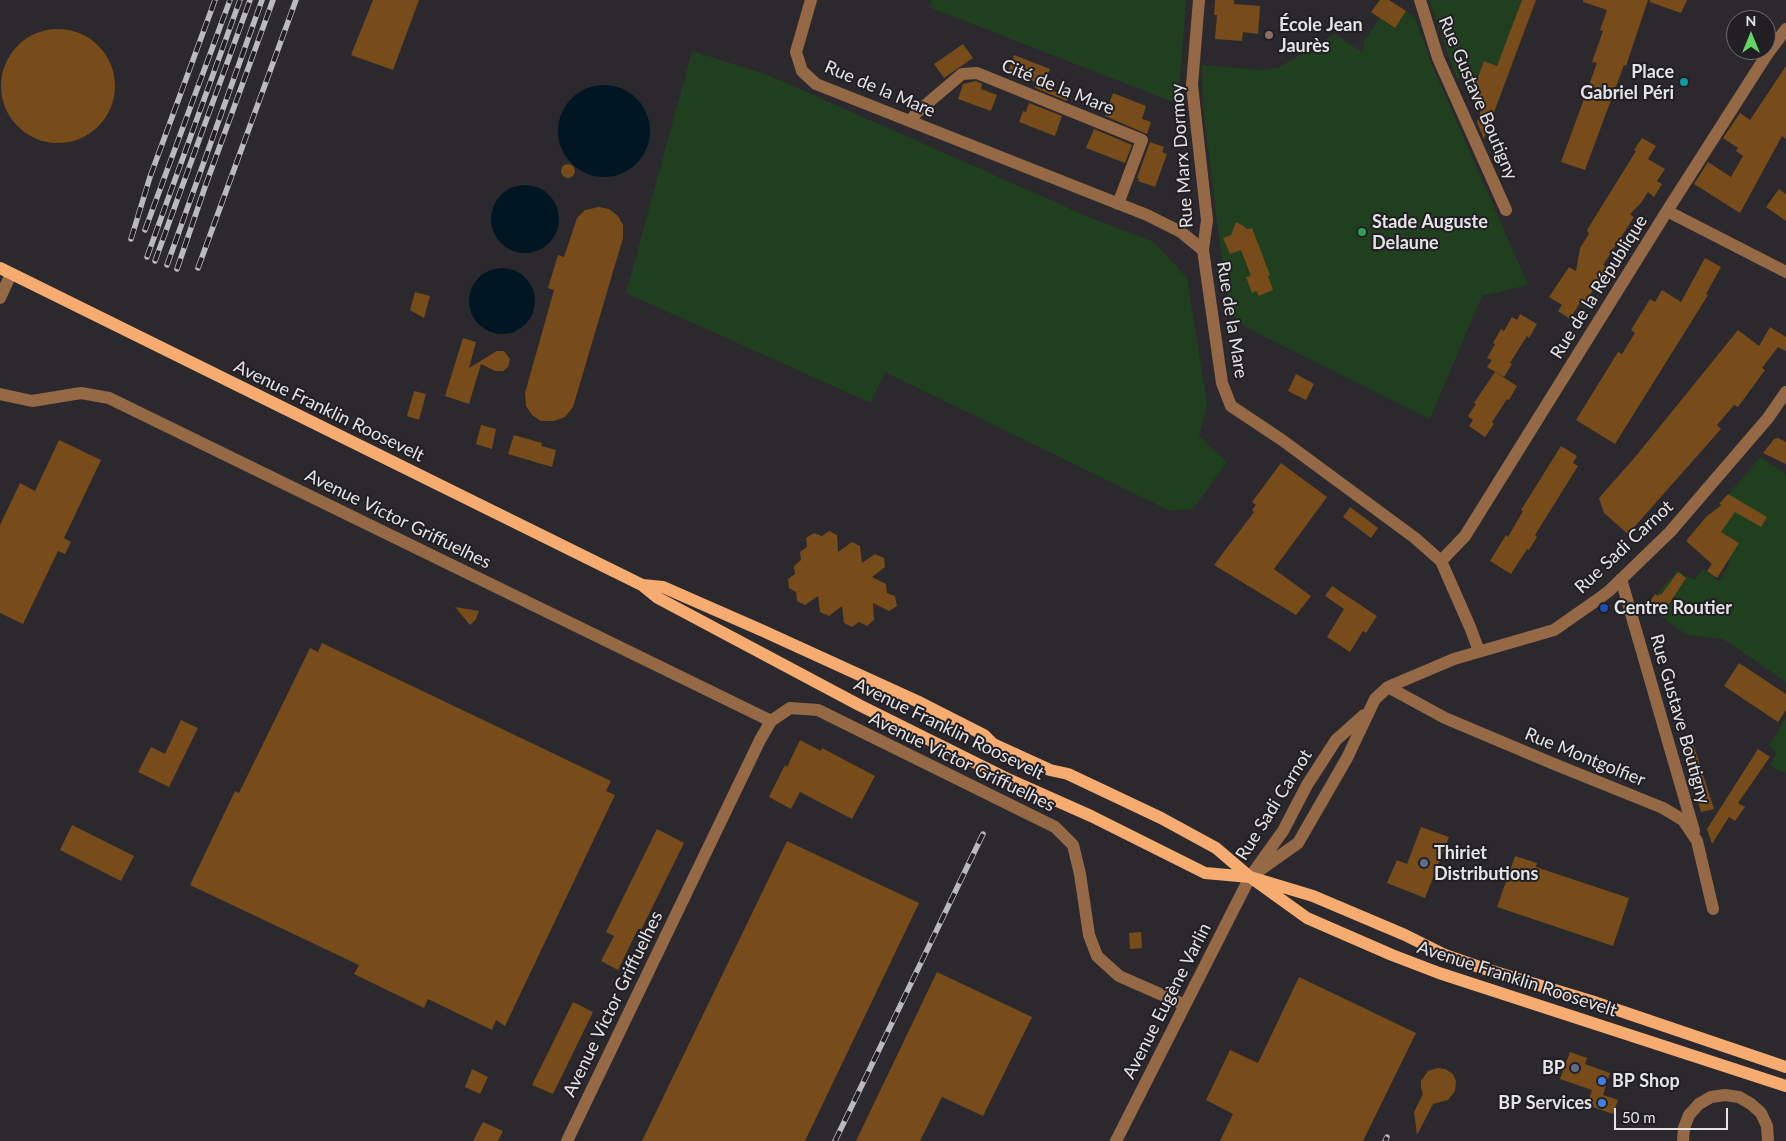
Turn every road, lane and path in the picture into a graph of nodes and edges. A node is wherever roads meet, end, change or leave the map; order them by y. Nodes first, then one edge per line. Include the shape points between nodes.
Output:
1 (811, 0) edge
2 (1199, 0) edge
3 (1420, 0) edge
4 (1786, 29) edge
5 (911, 121) junction
6 (1118, 204) junction
7 (1506, 210) dead end
8 (1667, 211) junction
9 (1203, 250) junction
10 (5, 271) edge
11 (1786, 272) edge
12 (0, 298) edge
13 (1786, 392) edge
14 (0, 394) edge
15 (1441, 561) junction
16 (1621, 579) junction
17 (642, 585) junction
18 (1479, 651) junction
19 (1388, 687) junction
20 (1368, 712) junction
21 (771, 721) junction
22 (1697, 841) junction
23 (1250, 877) junction
24 (1713, 909) dead end
25 (1185, 1005) junction
26 (1786, 1067) edge
27 (1786, 1086) edge
28 (567, 1141) edge
29 (1116, 1141) edge
30 (1683, 1141) edge
31 (1768, 1141) edge

1 - 5 street, Rue de la Mare via 796,52 802,71 816,84
2 - 9 street, Rue Marx Dormoy via 1192,85 1207,220
3 - 7 street, Rue Gustave Boutigny via 1438,58
4 - 8 street, Rue de la République
5 - 6 street, Rue de la Mare
5 - 6 street, Cité de la Mare via 962,74 977,73 1142,140
6 - 9 street, Rue de la Mare via 1181,232
8 - 11 street
8 - 15 street, Rue de la République via 1466,536
9 - 15 street, Rue de la Mare via 1222,383 1231,406 1415,538
10 - 12 street
10 - 17 main road, Avenue Franklin Roosevelt
13 - 16 street, Rue Sadi Carnot via 1768,418 1670,532
14 - 21 street, Avenue Victor Griffuelhes via 32,400 81,393 109,398
15 - 18 street, Rue de la Mare
16 - 18 street, Rue Sadi Carnot via 1554,630
16 - 22 street, Rue Gustave Boutigny
17 - 23 main road, Avenue Franklin Roosevelt via 658,598 859,705 1010,780 1205,873
17 - 23 main road, Avenue Franklin Roosevelt via 662,587 761,630 920,703 984,736 993,744 1050,770 1068,774 1161,818 1216,848
18 - 19 street, Rue Sadi Carnot
19 - 20 street, Rue Sadi Carnot via 1375,699
19 - 22 street, Rue Montgolfier via 1445,718 1664,808 1683,820
20 - 23 street, Rue Sadi Carnot via 1336,740 1283,831
20 - 23 street, Rue Sadi Carnot via 1347,758 1301,838
21 - 25 street, Avenue Victor Griffuelhes via 790,708 818,710 1055,827 1073,845 1089,935 1097,956 1119,976
21 - 28 street, Avenue Victor Griffuelhes
22 - 24 street, Rue Montgolfier
23 - 25 street, Avenue Eugène Varlin
23 - 26 main road, Avenue Franklin Roosevelt via 1313,896 1445,955
23 - 27 main road, Avenue Franklin Roosevelt via 1307,918 1392,955
25 - 29 street, Avenue Eugène Varlin
30 - 31 street via 1689,1115 1699,1104 1725,1095 1739,1097 1761,1113 1767,1126

